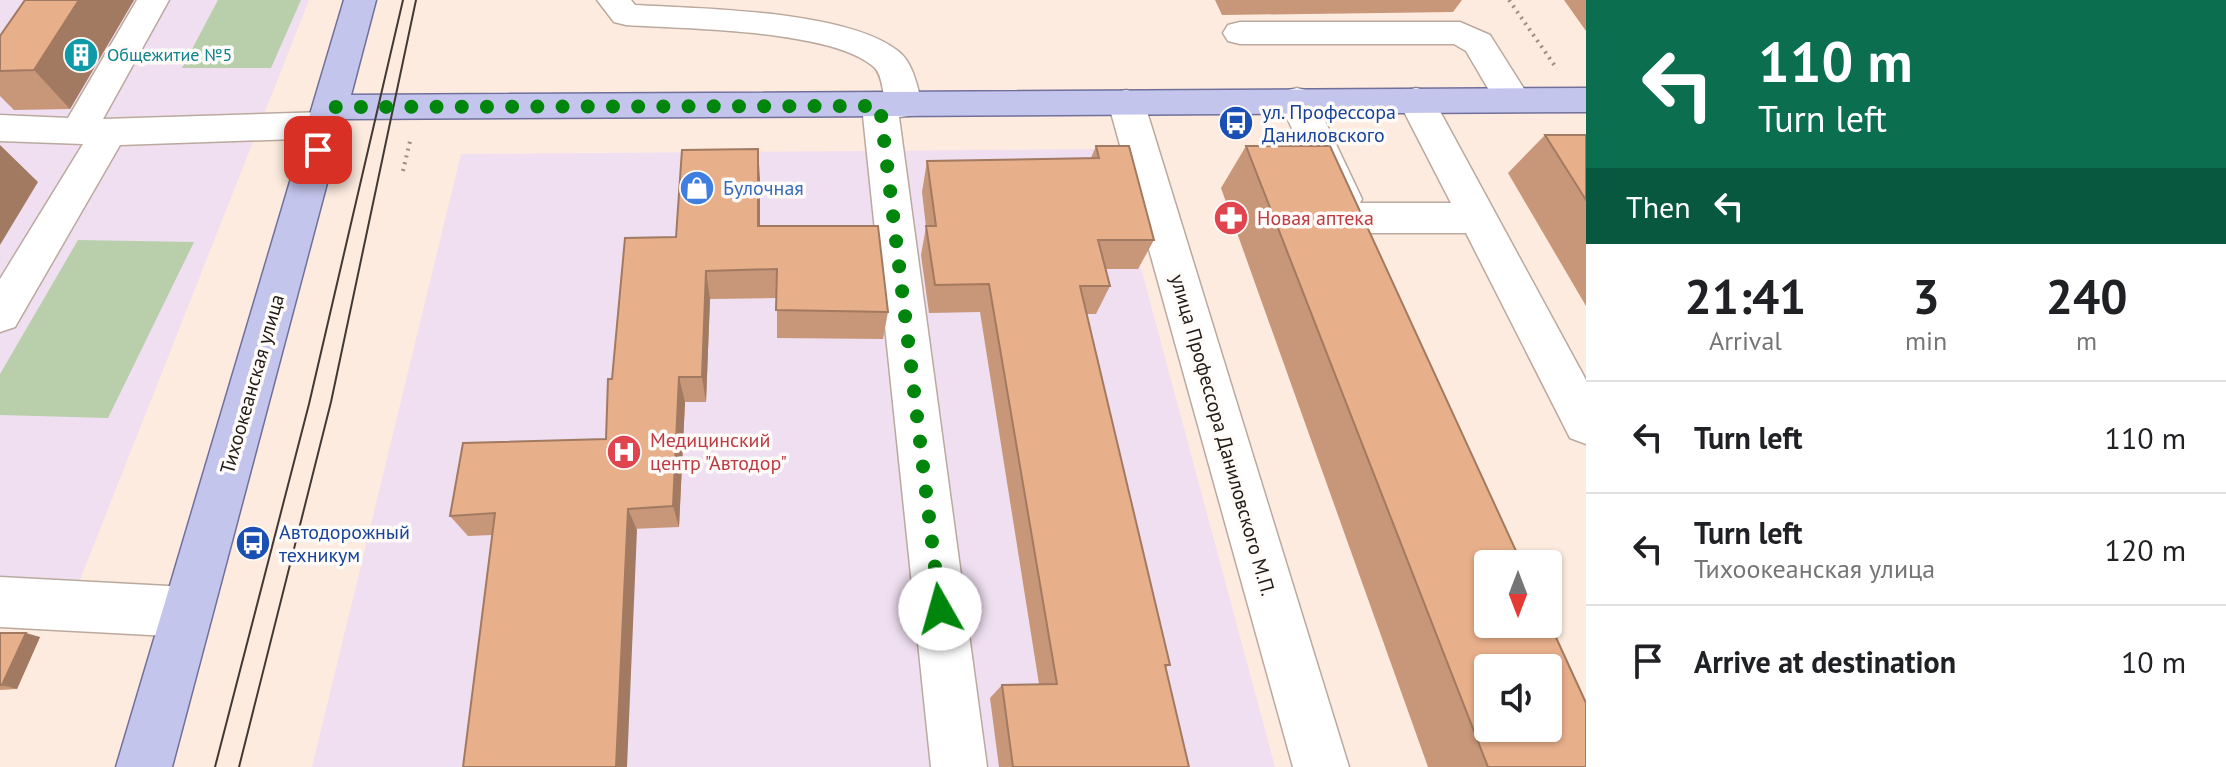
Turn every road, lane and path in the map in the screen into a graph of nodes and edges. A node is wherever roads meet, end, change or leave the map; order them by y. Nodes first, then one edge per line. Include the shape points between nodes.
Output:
1 (153, 0) edge
2 (360, 0) edge
3 (1509, 0) edge
4 (627, 5) edge
5 (670, 9) edge
6 (722, 10) edge
7 (789, 15) edge
8 (1240, 33) dead end
9 (1557, 69) dead end
10 (1297, 100) junction
11 (1416, 100) junction
12 (1513, 100) junction
13 (1586, 100) edge
14 (1126, 102) junction
15 (892, 106) junction
16 (328, 116) junction
17 (414, 125) dead end
18 (0, 128) edge
19 (93, 131) junction
20 (403, 171) dead end
21 (1352, 218) junction
22 (1478, 218) junction
23 (1372, 261) edge
24 (0, 315) edge
25 (1586, 424) edge
26 (0, 602) edge
27 (187, 612) junction
28 (144, 767) edge
29 (959, 767) edge
30 (1321, 767) edge

1 - 19 street
2 - 16 main road, Тихоокеанская улица
3 - 9 path
4 - 5 street
5 - 6 street
6 - 7 street
7 - 15 street via 861,42 890,61
8 - 12 street via 1460,33 1478,43
10 - 11 main road
10 - 14 main road
10 - 21 street
11 - 12 main road
11 - 22 street
12 - 13 main road
14 - 15 main road
14 - 30 street, улица Профессора Даниловского М.П.
15 - 16 main road
15 - 29 street
16 - 19 street
16 - 27 main road, Тихоокеанская улица
17 - 20 path
18 - 19 street
19 - 24 street
21 - 22 street
21 - 23 street
22 - 25 street
26 - 27 street
27 - 28 main road, Тихоокеанская улица

